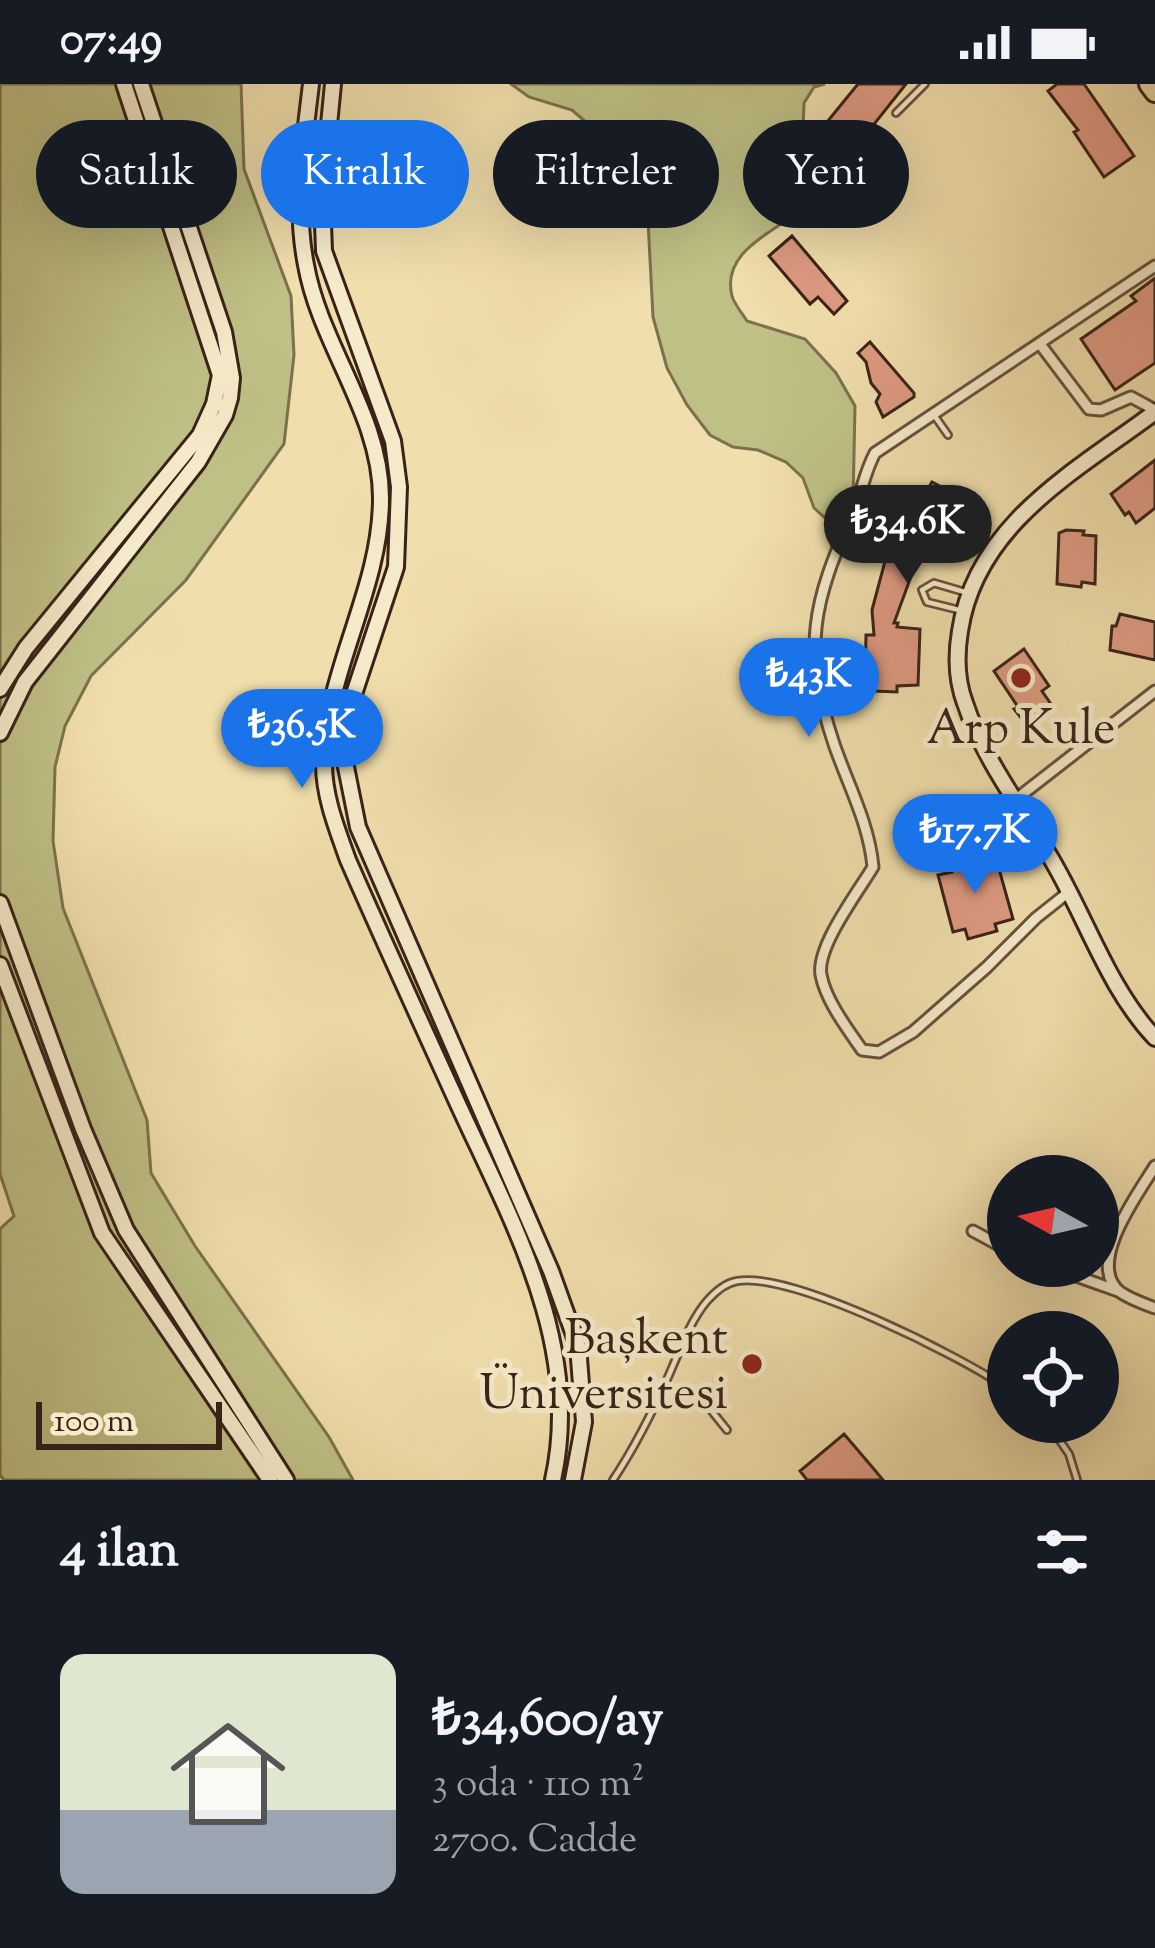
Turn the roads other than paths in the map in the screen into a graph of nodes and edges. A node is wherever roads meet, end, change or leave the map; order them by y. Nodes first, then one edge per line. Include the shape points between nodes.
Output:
1 (124, 84) edge
2 (141, 84) edge
3 (311, 84) edge
4 (333, 84) edge
5 (925, 84) edge
6 (1149, 84) edge
7 (1155, 92) edge
8 (896, 113) dead end
9 (1155, 266) edge
10 (1040, 344) junction
11 (1155, 411) edge
12 (933, 413) junction
13 (948, 435) dead end
14 (969, 593) junction
15 (963, 611) junction
16 (0, 689) edge
17 (1155, 692) edge
18 (0, 733) edge
19 (1015, 800) junction
20 (1070, 892) junction
21 (0, 903) edge
22 (0, 965) edge
23 (1155, 1038) edge
24 (1155, 1166) edge
25 (1119, 1230) edge
26 (973, 1231) dead end
27 (987, 1239) edge
28 (1107, 1287) edge
29 (1116, 1287) edge
30 (1118, 1291) junction
31 (1155, 1308) edge
32 (987, 1374) edge
33 (702, 1399) dead end
34 (727, 1430) dead end
35 (1061, 1443) edge
36 (271, 1480) edge
37 (286, 1480) edge
38 (553, 1480) edge
39 (573, 1480) edge
40 (613, 1480) edge
41 (1077, 1480) edge

1 - 16 street via 220,375 200,435
2 - 18 street via 224,332 230,398 198,462 25,682
3 - 38 street via 299,198 306,268 375,448 382,496 378,541 327,722 328,800 539,1288 562,1396
4 - 39 street via 324,250 393,442 399,487 396,567 351,703 347,784 358,827 578,1346 584,1422
5 - 8 lane
6 - 7 highway
9 - 10 street
10 - 11 street via 1089,409 1131,397
10 - 12 street
11 - 14 street via 1010,524
12 - 13 lane
12 - 20 street via 875,453 820,596 812,652 818,692 873,867 826,946 826,990 862,1050 879,1052 913,1032
14 - 15 street
14 - 15 lane via 934,583 922,590 927,602
15 - 19 street via 957,654 964,703
17 - 19 street
19 - 20 street
20 - 23 street
21 - 37 street via 120,1219
22 - 36 street via 102,1233
24 - 25 street
26 - 27 street
28 - 30 street
29 - 30 street
30 - 31 street
32 - 40 lane via 913,1334 775,1285 734,1282 700,1311
33 - 34 lane
35 - 41 lane

